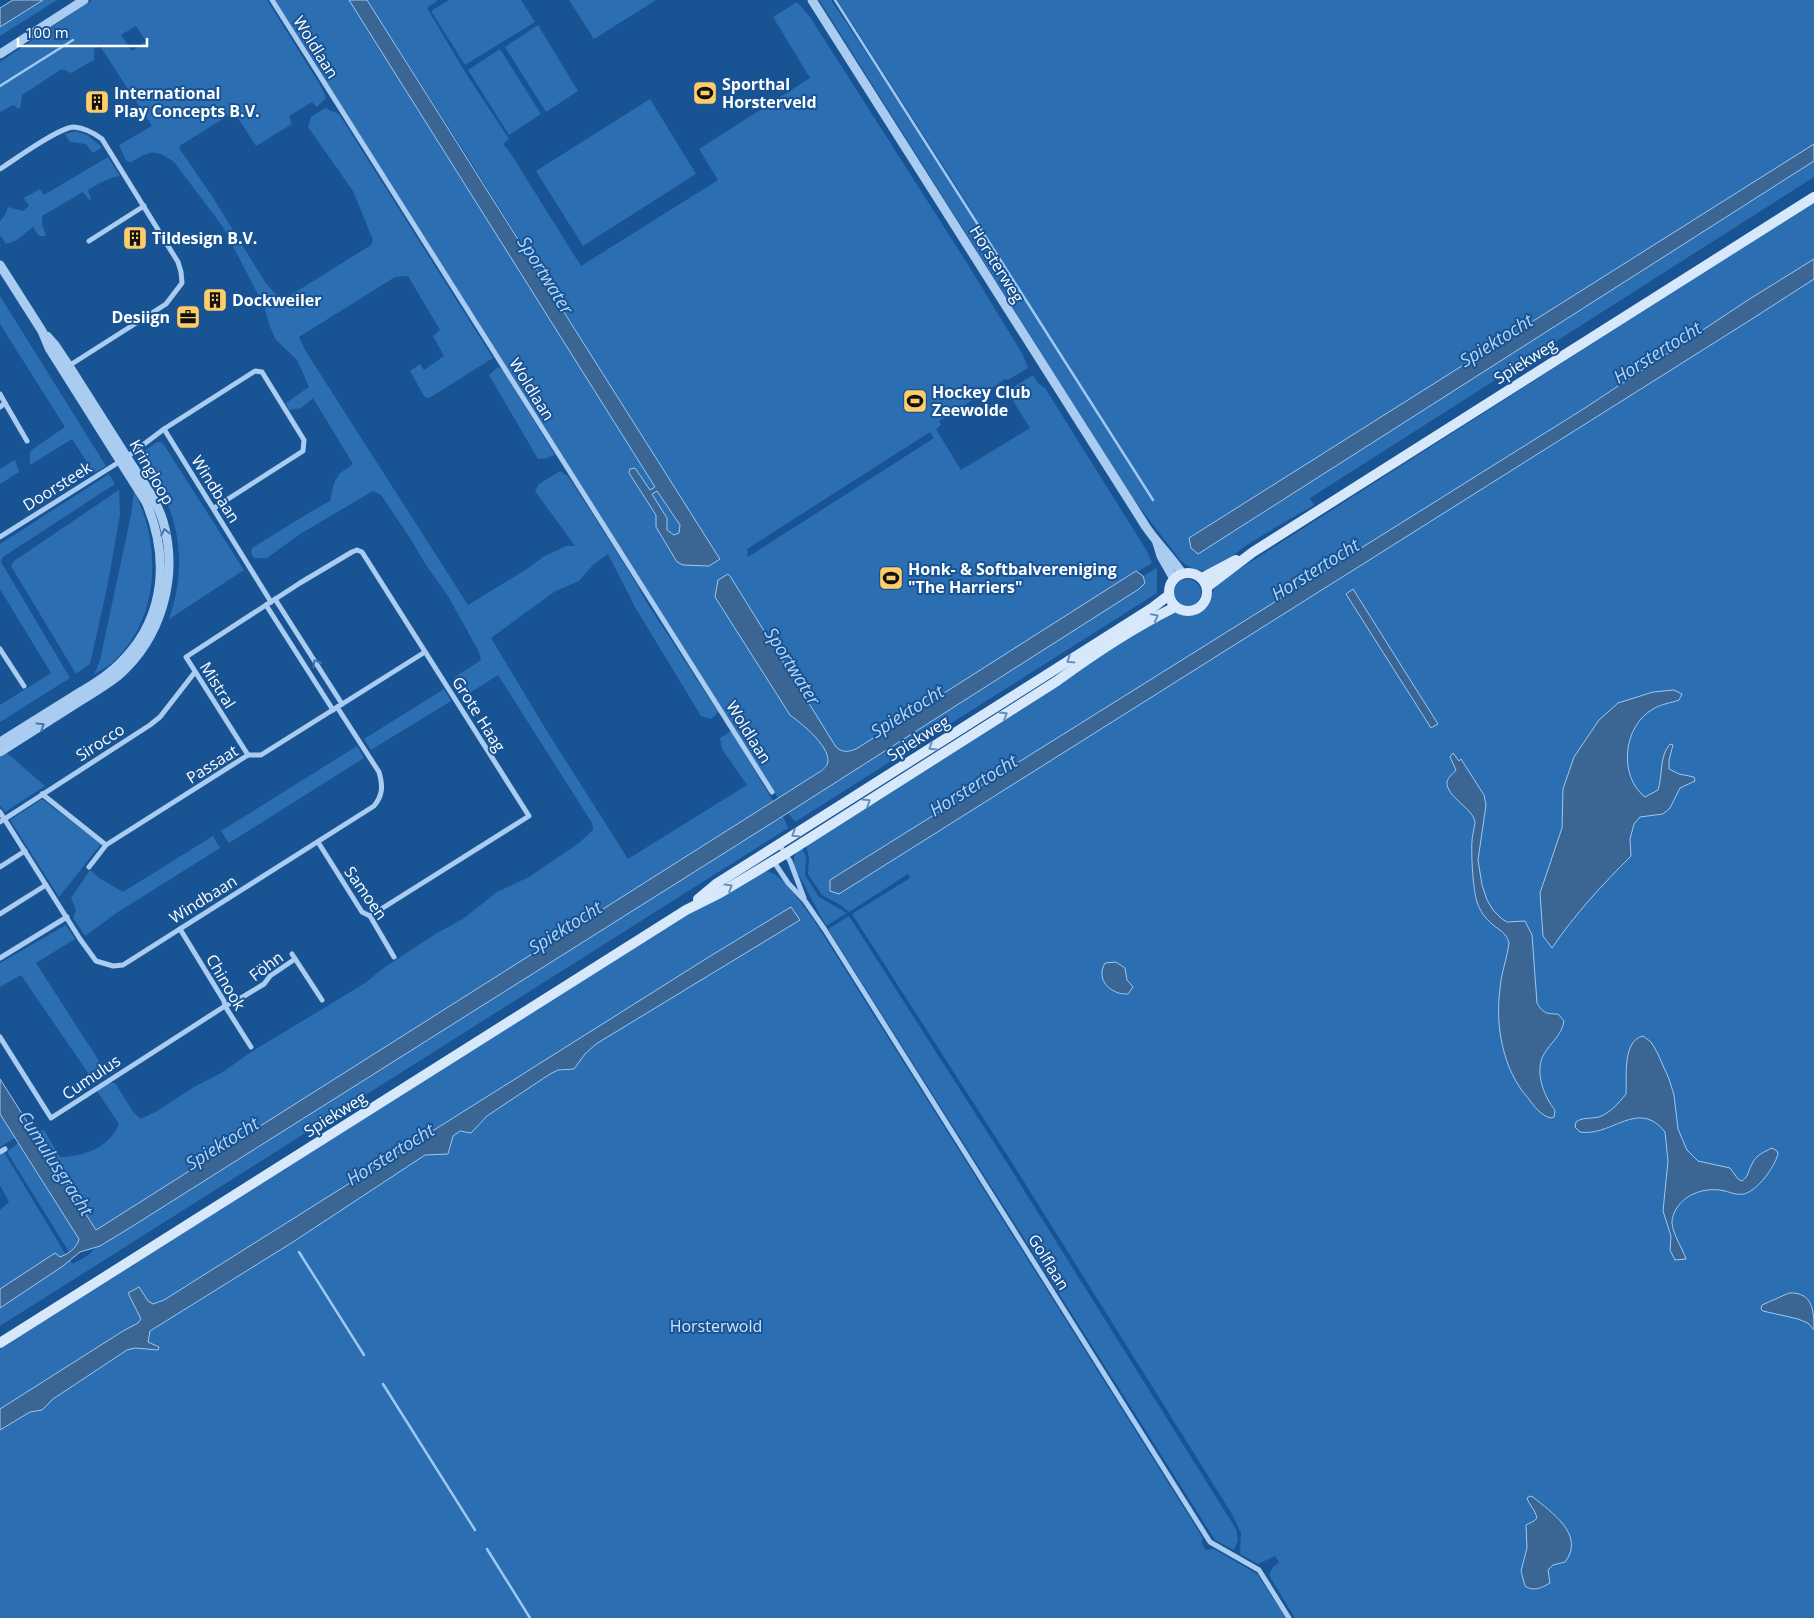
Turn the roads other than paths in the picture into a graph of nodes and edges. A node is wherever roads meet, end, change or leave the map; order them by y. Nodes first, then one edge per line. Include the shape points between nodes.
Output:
1 (84, 0) edge
2 (272, 0) edge
3 (812, 0) edge
4 (0, 54) edge
5 (0, 169) edge
6 (1814, 197) edge
7 (144, 206) junction
8 (89, 241) dead end
9 (0, 265) edge
10 (66, 368) junction
11 (0, 394) edge
12 (6, 403) junction
13 (0, 407) edge
14 (164, 429) junction
15 (27, 442) dead end
16 (123, 459) junction
17 (214, 508) junction
18 (0, 537) edge
19 (1178, 576) junction
20 (1205, 582) junction
21 (1169, 595) junction
22 (273, 600) junction
23 (266, 605) junction
24 (1175, 607) junction
25 (0, 649) edge
26 (425, 652) junction
27 (196, 672) junction
28 (24, 686) dead end
29 (338, 707) junction
30 (1, 746) edge
31 (248, 755) junction
32 (772, 792) dead end
33 (42, 794) junction
34 (0, 812) edge
35 (2, 821) edge
36 (318, 842) junction
37 (779, 844) junction
38 (106, 845) junction
39 (25, 851) junction
40 (785, 854) junction
41 (771, 856) junction
42 (0, 867) edge
43 (89, 867) dead end
44 (46, 885) junction
45 (805, 901) junction
46 (0, 914) edge
47 (370, 916) junction
48 (67, 918) junction
49 (180, 928) junction
50 (292, 954) dead end
51 (394, 957) dead end
52 (0, 958) edge
53 (295, 959) junction
54 (322, 1000) dead end
55 (225, 1006) junction
56 (0, 1037) edge
57 (251, 1047) dead end
58 (0, 1343) edge
59 (1289, 1618) edge

1 - 4 street
2 - 32 street, Woldlaan
3 - 19 street, Horsterweg via 1157,543 1168,553
5 - 7 street via 53,135 72,127 83,129 102,139
6 - 20 main road, Spiekweg via 1253,552 1222,566
7 - 8 street
7 - 10 street via 178,262 182,283 166,304
9 - 10 street, Kringloop via 55,345
10 - 16 street, Kringloop
11 - 12 street
12 - 13 street
12 - 15 street
14 - 16 street
14 - 17 street, Windbaan
14 - 17 street via 255,371 262,372 304,440 303,451
16 - 18 street, Doorsteek
16 - 30 street, Kringloop via 152,496 163,520 168,547 169,577 154,629 129,665 117,676
17 - 22 street, Windbaan
19 - 20 main road via 1196,574
19 - 21 main road via 1170,584
20 - 24 main road via 1208,595 1199,609 1191,612
21 - 24 main road
21 -> 37 main road, Spiekweg
22 - 23 street
22 - 26 street, Grote Haag via 357,550 362,552
29 -> 22 street, Windbaan
23 - 27 street, Mistral via 186,657
23 - 29 street, Windbaan
40 -> 24 main road, Spiekweg via 1136,627
25 - 28 street
26 - 29 street, Passaat
26 - 47 street, Grote Haag via 529,816
27 - 31 street, Mistral
27 - 33 street, Sirocco via 150,725
29 - 31 street, Passaat via 261,756
29 - 36 street, Windbaan via 379,772 382,791 374,806
31 - 38 street, Passaat
33 - 35 street, Sirocco
33 - 38 street
34 - 35 street, Windbaan
35 - 39 street, Windbaan
36 - 47 street, Samoen via 362,912
36 - 49 street, Windbaan
37 - 40 street, Golflaan
37 - 41 main road, Spiekweg
38 - 43 street, Passaat
39 - 42 street
39 - 44 street, Windbaan
40 - 41 main road, Spiekweg
40 - 45 street, Golflaan
41 - 45 street, Golflaan via 788,883
41 - 58 main road, Spiekweg via 720,893 686,910
44 - 46 street
44 - 48 street, Windbaan
45 - 59 street, Golflaan via 1210,1542 1259,1570
47 - 51 street, Samoen
48 - 49 street, Windbaan via 96,961 113,966 123,965
48 - 52 street
49 - 55 street, Chinook
50 - 53 street, Föhn
53 - 54 street, Föhn
53 - 55 street, Föhn via 264,984
55 - 56 street, Cumulus via 51,1118
55 - 57 street, Chinook

